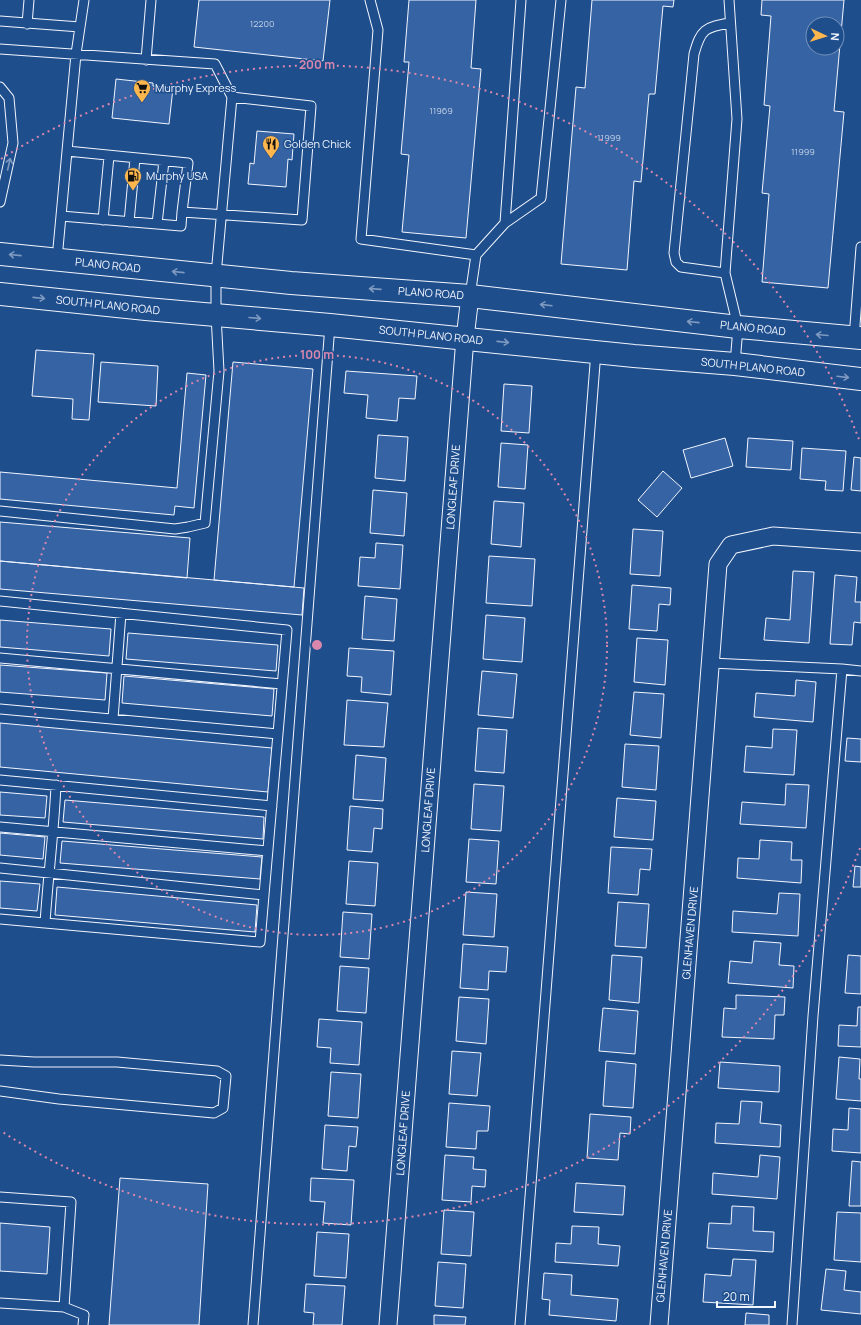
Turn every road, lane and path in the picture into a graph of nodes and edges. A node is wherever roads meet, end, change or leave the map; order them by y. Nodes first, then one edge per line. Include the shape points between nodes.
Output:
1 (30, 0) edge
2 (84, 0) edge
3 (151, 0) edge
4 (370, 0) edge
5 (521, 0) edge
6 (561, 0) edge
7 (729, 0) edge
8 (0, 22) edge
9 (730, 23) junction
10 (27, 24) junction
11 (80, 28) junction
12 (0, 49) edge
13 (76, 54) junction
14 (146, 60) junction
15 (0, 87) edge
16 (232, 97) junction
17 (67, 152) junction
18 (109, 156) junction
19 (135, 158) junction
20 (164, 161) junction
21 (0, 202) edge
22 (182, 212) junction
23 (223, 215) junction
24 (61, 216) junction
25 (102, 220) junction
26 (128, 222) junction
27 (505, 223) junction
28 (157, 224) junction
29 (861, 247) edge
30 (0, 254) edge
31 (476, 255) junction
32 (57, 259) junction
33 (725, 273) junction
34 (216, 275) junction
35 (0, 294) edge
36 (470, 296) junction
37 (216, 315) junction
38 (330, 325) junction
39 (738, 327) junction
40 (465, 338) junction
41 (858, 338) edge
42 (596, 351) junction
43 (734, 364) junction
44 (861, 379) edge
45 (0, 511) edge
46 (861, 542) edge
47 (0, 601) edge
48 (121, 613) junction
49 (0, 658) edge
50 (711, 663) junction
51 (116, 668) junction
52 (842, 669) junction
53 (861, 671) edge
54 (282, 684) junction
55 (0, 709) edge
56 (113, 719) junction
57 (278, 734) junction
58 (0, 780) edge
59 (56, 785) junction
60 (272, 806) junction
61 (0, 827) edge
62 (54, 831) junction
63 (268, 851) junction
64 (0, 868) edge
65 (48, 873) junction
66 (264, 895) junction
67 (0, 919) edge
68 (45, 923) junction
69 (0, 1060) edge
70 (0, 1091) edge
71 (0, 1197) edge
72 (0, 1303) edge
73 (64, 1307) junction
74 (83, 1325) edge
75 (253, 1325) edge
76 (388, 1325) edge
77 (520, 1325) edge
78 (659, 1325) edge
79 (792, 1325) edge

1 - 10 lane
2 - 11 lane
3 - 14 lane
4 - 31 lane via 378,30 361,239
5 - 27 lane
6 - 27 lane via 541,198
7 - 9 lane
8 - 10 lane
9 - 33 lane via 736,118
9 - 33 lane via 713,26 702,33 694,54 674,254 676,262 681,267
10 - 11 lane
11 - 13 lane
12 - 13 lane
13 - 14 lane
13 - 17 lane
14 - 16 lane via 215,64
21 -> 15 lane via 13,142 9,98
16 - 23 lane
16 - 23 lane via 310,106 302,220
17 - 18 lane
17 - 24 lane
18 - 19 lane
18 - 25 lane
19 - 20 lane
19 - 26 lane
20 - 22 lane via 188,163
20 - 28 lane
22 - 23 lane
22 - 28 lane via 181,226
23 - 34 lane
24 - 25 lane
24 - 32 lane
25 - 26 lane
26 - 28 lane
27 - 31 lane
29 - 41 lane
32 -> 30 main road, PLANO ROAD
31 - 36 lane
34 -> 32 main road, PLANO ROAD
33 - 39 lane
36 -> 34 main road, PLANO ROAD
34 - 37 lane
35 -> 37 main road, SOUTH PLANO ROAD
39 -> 36 main road, PLANO ROAD
36 - 40 street, LONGLEAF DRIVE
37 -> 38 main road, SOUTH PLANO ROAD
37 - 45 lane via 219,371 205,523 174,529
38 - 40 main road, SOUTH PLANO ROAD
38 - 75 lane
41 -> 39 main road, PLANO ROAD
39 - 43 lane
40 -> 42 main road, SOUTH PLANO ROAD
40 - 76 street, LONGLEAF DRIVE
42 - 43 main road, SOUTH PLANO ROAD
42 - 77 lane
43 -> 44 main road, SOUTH PLANO ROAD
46 - 50 street, GLENHAVEN DRIVE via 773,536 731,545 718,564
47 - 48 lane
48 - 51 lane
48 - 54 lane via 287,630
49 - 51 lane
50 - 52 lane
50 - 78 street, GLENHAVEN DRIVE
51 - 54 lane
51 - 56 lane
52 - 53 lane
52 - 79 lane via 814,1008
54 - 57 lane
55 - 56 lane
56 - 57 lane
57 - 60 lane
58 - 59 lane
59 - 60 lane
59 - 62 lane
60 - 63 lane
61 - 62 lane
62 - 63 lane
62 - 65 lane
63 - 66 lane
64 - 65 lane
65 - 66 lane
65 - 68 lane
66 - 68 lane via 260,942
67 - 68 lane
69 - 70 lane via 117,1062 217,1071 226,1076 223,1108 214,1113
71 - 73 lane via 71,1202
72 - 73 lane
73 - 74 lane via 84,1314

